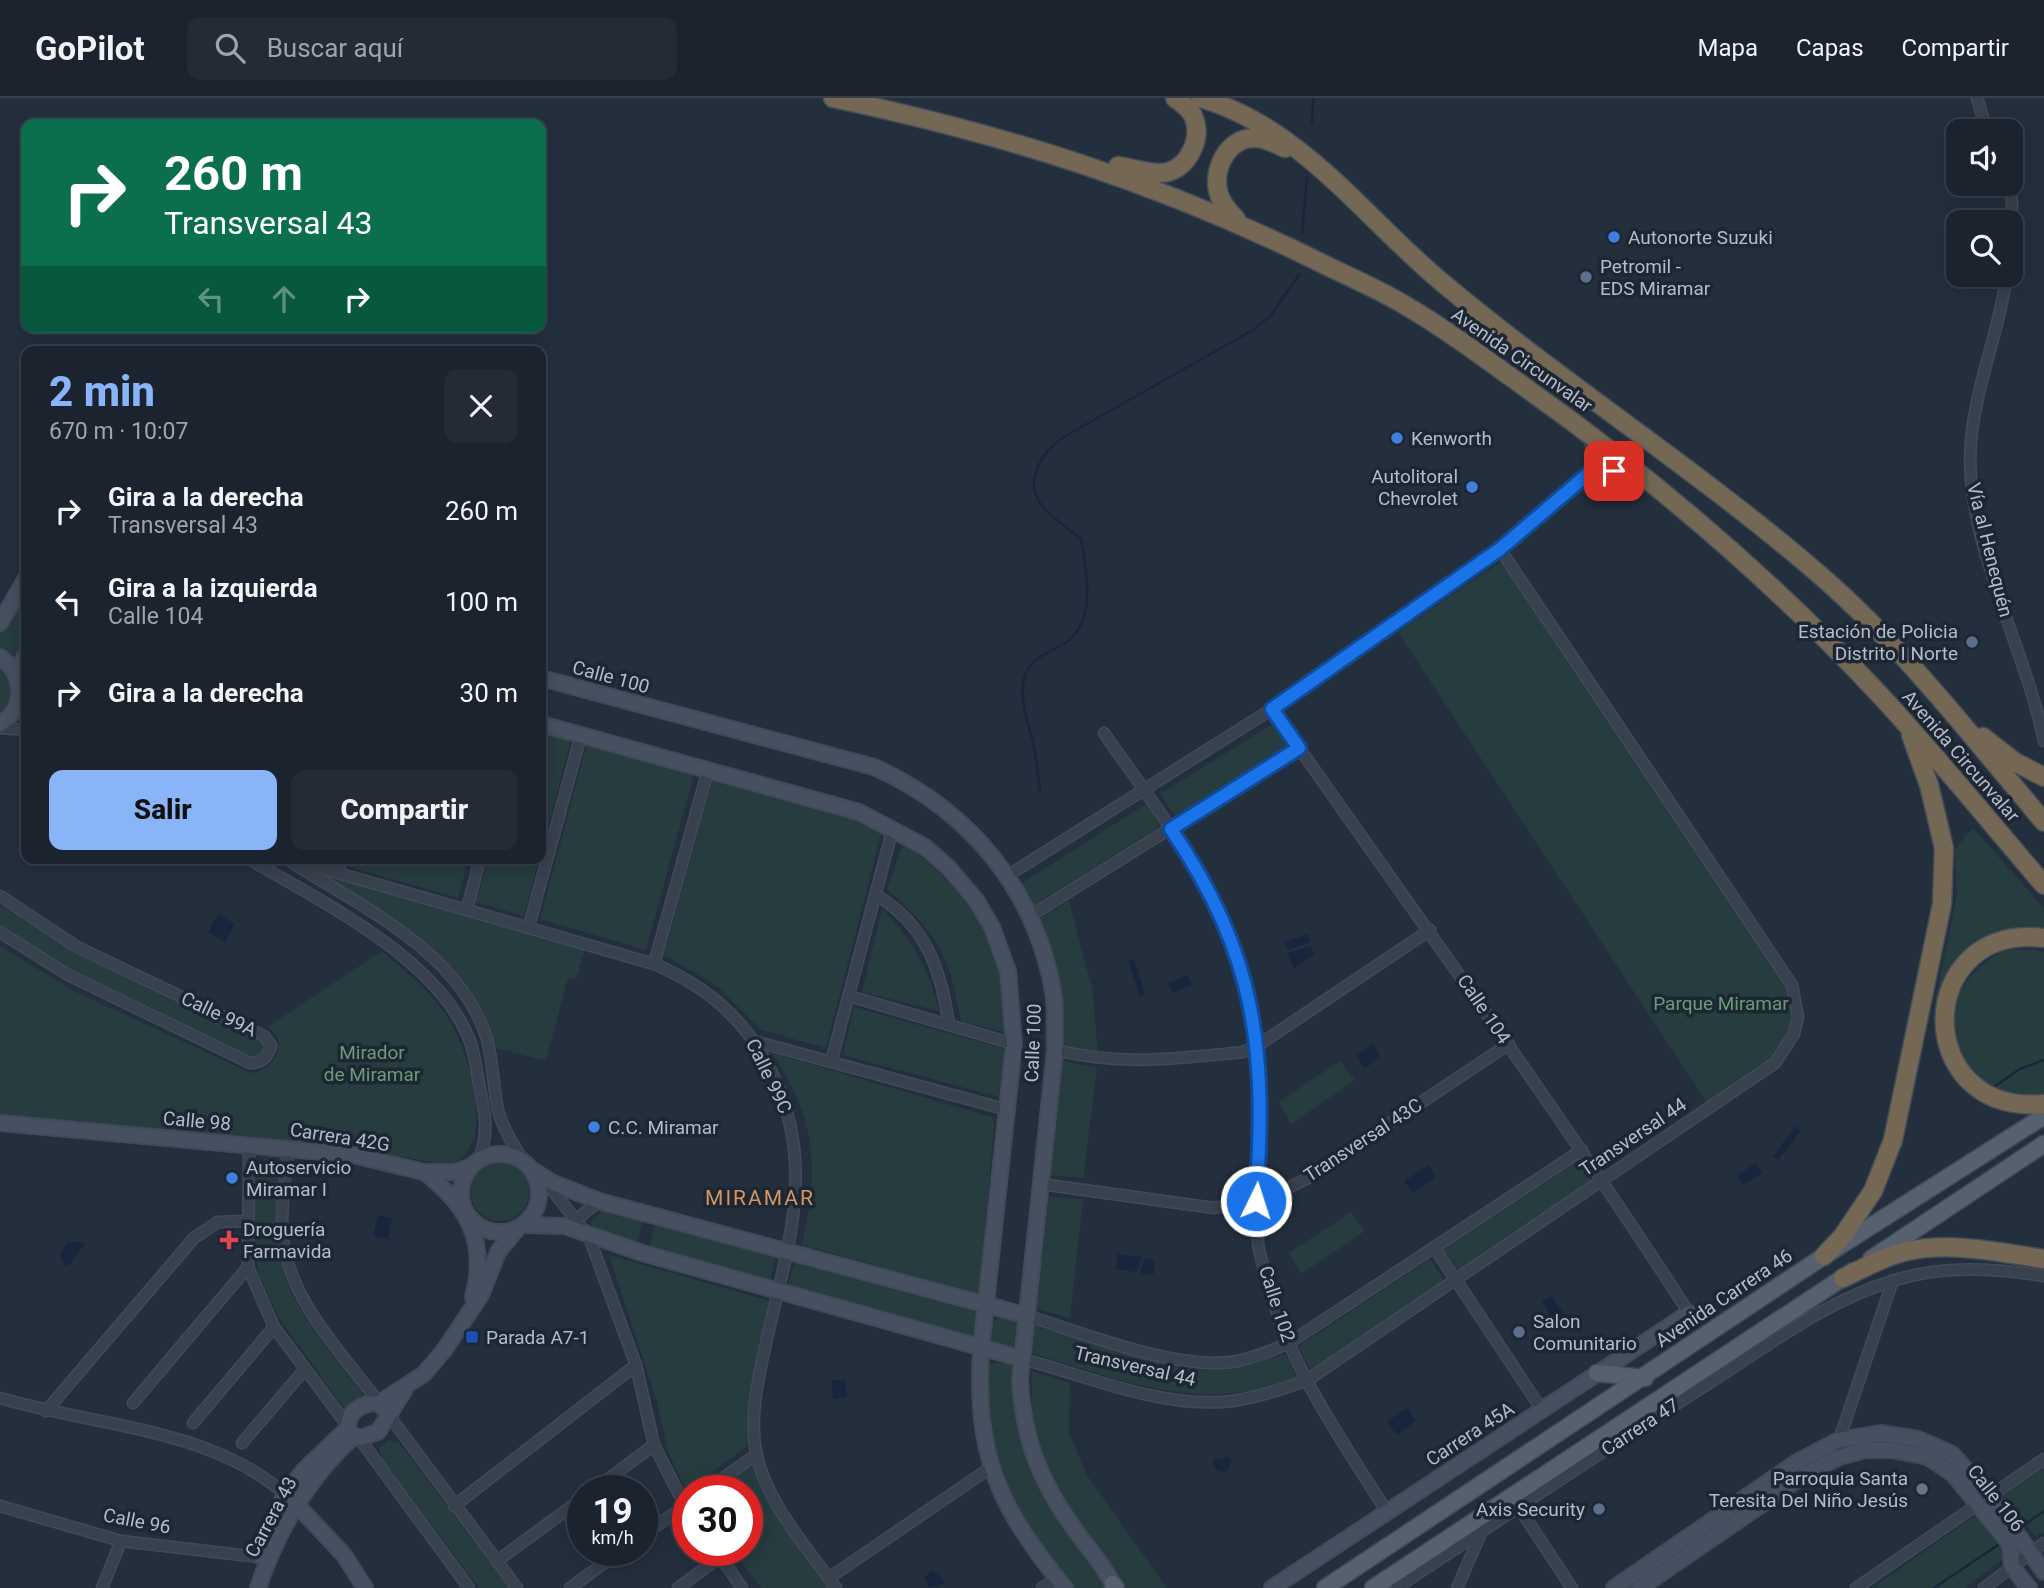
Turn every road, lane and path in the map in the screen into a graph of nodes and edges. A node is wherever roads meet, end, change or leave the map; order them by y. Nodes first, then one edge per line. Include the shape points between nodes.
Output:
1 (833, 98) edge
2 (1175, 98) edge
3 (1201, 98) edge
4 (1977, 98) edge
5 (1983, 119) edge
6 (1087, 164) junction
7 (1338, 183) junction
8 (1238, 222) junction
9 (2005, 287) edge
10 (1586, 430) junction
11 (1588, 474) junction
12 (1691, 514) junction
13 (1500, 549) junction
14 (21, 587) edge
15 (0, 623) edge
16 (0, 656) edge
17 (546, 679) edge
18 (21, 684) edge
19 (1933, 689) junction
20 (1272, 709) junction
21 (546, 725) edge
22 (1908, 725) junction
23 (0, 726) edge
24 (21, 729) edge
25 (1104, 733) dead end
26 (582, 735) junction
27 (2044, 741) edge
28 (1299, 748) junction
29 (708, 770) junction
30 (2044, 777) edge
31 (1143, 789) junction
32 (2044, 822) edge
33 (893, 828) junction
34 (1171, 829) junction
35 (257, 864) edge
36 (296, 864) edge
37 (306, 864) edge
38 (340, 864) edge
39 (479, 864) edge
40 (338, 873) junction
41 (1007, 876) junction
42 (2044, 885) edge
43 (876, 895) junction
44 (0, 897) edge
45 (467, 909) junction
46 (1030, 916) junction
47 (529, 926) junction
48 (1430, 930) junction
49 (0, 932) edge
50 (2044, 938) edge
51 (654, 964) junction
52 (849, 996) junction
53 (949, 1025) junction
54 (757, 1042) junction
55 (1014, 1044) junction
56 (1508, 1044) junction
57 (1257, 1046) junction
58 (1055, 1050) junction
59 (831, 1062) junction
60 (2044, 1104) edge
61 (1008, 1110) junction
62 (2044, 1116) edge
63 (0, 1123) edge
64 (2044, 1143) edge
65 (248, 1145) junction
66 (288, 1148) junction
67 (1582, 1150) junction
68 (475, 1164) junction
69 (533, 1170) junction
70 (424, 1172) junction
71 (1603, 1181) junction
72 (1041, 1184) junction
73 (599, 1201) junction
74 (1256, 1201) junction
75 (466, 1213) junction
76 (576, 1220) junction
77 (247, 1221) junction
78 (520, 1226) junction
79 (589, 1237) junction
80 (1434, 1247) junction
81 (788, 1251) junction
82 (1824, 1256) junction
83 (2044, 1259) edge
84 (248, 1267) junction
85 (2044, 1276) edge
86 (1843, 1278) junction
87 (1893, 1280) junction
88 (1457, 1281) junction
89 (778, 1291) junction
90 (986, 1306) junction
91 (469, 1311) junction
92 (1689, 1313) joint
93 (1028, 1316) junction
94 (274, 1327) junction
95 (1289, 1343) junction
96 (981, 1349) junction
97 (1023, 1359) junction
98 (636, 1364) junction
99 (305, 1369) junction
100 (1597, 1373) junction
101 (1645, 1378) junction
102 (1306, 1381) junction
103 (0, 1398) edge
104 (132, 1403) dead end
105 (384, 1408) junction
106 (1542, 1410) junction
107 (46, 1411) junction
108 (193, 1423) dead end
109 (1621, 1425) junction
110 (352, 1432) junction
111 (1839, 1440) junction
112 (242, 1443) dead end
113 (654, 1445) junction
114 (1914, 1446) junction
115 (757, 1454) junction
116 (1839, 1457) junction
117 (2044, 1459) edge
118 (990, 1468) junction
119 (1575, 1469) junction
120 (614, 1475) edge
121 (727, 1475) edge
122 (672, 1480) edge
123 (290, 1498) junction
124 (1985, 1500) junction
125 (0, 1506) edge
126 (454, 1506) junction
127 (1518, 1506) junction
128 (567, 1509) edge
129 (1387, 1512) junction
130 (1482, 1531) junction
131 (2011, 1535) junction
132 (121, 1541) junction
133 (2044, 1543) edge
134 (2030, 1554) junction
135 (265, 1558) junction
136 (497, 1561) junction
137 (600, 1566) edge
138 (704, 1566) edge
139 (726, 1566) edge
140 (2012, 1567) junction
141 (2044, 1572) edge
142 (829, 1578) junction
143 (1061, 1583) edge
144 (1115, 1587) edge
145 (102, 1588) edge
146 (258, 1588) edge
147 (365, 1588) edge
148 (469, 1588) edge
149 (517, 1588) edge
150 (570, 1588) edge
151 (678, 1588) edge
152 (742, 1588) edge
153 (836, 1588) edge
154 (1042, 1588) edge
155 (1272, 1588) edge
156 (1325, 1588) edge
157 (1373, 1588) edge
158 (1396, 1588) edge
159 (1457, 1588) edge
160 (1573, 1588) edge
161 (1614, 1588) edge
162 (1640, 1588) edge
163 (1856, 1588) edge
164 (1984, 1588) edge
165 (2029, 1588) edge

1 - 6 highway, Avenida Circunvalar via 931,119
2 - 6 highway via 1190,109 1196,129 1191,152 1178,167 1159,173
3 - 7 highway, Avenida Circunvalar via 1256,120 1290,141
4 - 5 street
6 - 8 highway, Avenida Circunvalar
7 - 8 highway via 1284,148 1255,137 1242,140 1225,154 1218,170 1218,191
7 - 19 highway, Avenida Circunvalar via 1441,282 1823,578
8 - 10 highway, Avenida Circunvalar via 1401,303
9 - 27 street, Vía al Henequén via 1974,424 1971,471 1990,564
10 - 11 street via 1593,454
10 - 12 highway, Avenida Circunvalar
11 - 12 street via 1624,474
11 - 13 street
12 - 22 highway, Avenida Circunvalar via 1825,639
13 - 20 street
13 - 71 street, Transversal 44 via 1792,985 1798,1017 1794,1034 1775,1063
14 - 15 street
16 - 18 street
17 - 41 street, Calle 100 via 874,767 908,782 962,822
18 - 23 street via 15,710
19 - 30 highway via 2004,754
19 - 32 highway, Avenida Circunvalar
20 - 28 street, Calle 104
20 - 31 street
21 - 26 street, Calle 100
22 - 42 highway, Avenida Circunvalar
22 - 82 highway via 1944,848 1942,904 1887,1160 1861,1212
23 - 24 street
25 - 31 street, Calle 102
26 - 29 street, Calle 100
26 - 47 street
28 - 34 street
28 - 48 street, Calle 104
29 - 33 street, Calle 100 via 859,812
29 - 51 street
31 - 34 street, Calle 102
31 - 41 street
33 - 43 street
33 - 55 street, Calle 100 via 948,867 992,927 1008,971
34 - 46 street
34 - 57 street, Calle 102 via 1221,914 1247,989
35 - 68 street via 394,948 444,995 473,1049 488,1129
36 - 69 street via 416,943 452,978 482,1025 499,1111 513,1145
37 - 40 street, Calle 99C
38 - 40 street
39 - 45 street
40 - 45 street, Calle 99C
41 - 46 street, Calle 100
43 - 52 street
43 - 53 street via 909,920 928,944 944,989
44 - 49 street, Calle 99A via 77,947 264,1036 270,1050 258,1063 250,1063 68,975
45 - 47 street, Calle 99C
46 - 58 street, Calle 100 via 1045,953 1054,999
47 - 51 street, Calle 99C
48 - 56 street, Calle 104
48 - 57 street
50 - 60 highway via 2003,940 1972,957 1951,985 1942,1022 1951,1055 1973,1085 2004,1101
51 - 54 street, Calle 99C via 709,994
52 - 53 street
52 - 59 street
53 - 55 street
54 - 59 street
54 - 81 street, Calle 99C via 794,1130 797,1192
55 - 61 street, Calle 100
56 - 67 street, Calle 104
56 - 74 street, Transversal 43C via 1306,1179
57 - 58 street via 1243,1052 1136,1061 1109,1061
57 - 74 street, Calle 102 via 1261,1126
58 - 72 street, Calle 100
59 - 61 street
61 - 90 street, Calle 100
62 - 82 main road, Avenida Carrera 46
63 - 65 street, Calle 98
64 - 86 main road
65 - 66 street, Carrera 42G
65 - 77 street, Calle 98
66 - 70 street, Carrera 42G via 353,1155
66 - 105 street via 283,1239 295,1284
67 - 71 street, Calle 104
67 - 80 street, Transversal 44
68 - 69 street via 506,1154
68 - 70 street, Carrera 42G via 454,1172
68 - 75 street via 461,1188
69 - 73 street, Transversal 44
69 - 76 street
69 - 78 street via 539,1200
70 - 75 street, Carrera 42G
71 - 88 street, Transversal 44
71 - 92 street, Calle 104
72 - 74 street, Transversal 43C via 1191,1207
72 - 93 street, Calle 100
73 - 76 street
73 - 81 street, Transversal 44
74 - 95 street, Calle 102 via 1258,1246
75 - 78 street via 485,1230
75 - 91 street via 479,1264
76 - 79 street
77 - 84 street, Calle 98
77 - 107 street via 218,1222 194,1238
78 - 79 street, Transversal 44 via 554,1224
78 - 91 street via 498,1252 487,1284
79 - 89 street, Transversal 44
79 - 98 street
80 - 88 street
80 - 95 street, Transversal 44
81 - 89 street, Calle 99C
81 - 90 street, Transversal 44
82 - 101 main road, Avenida Carrera 46
83 - 86 highway via 1925,1248 1901,1253
84 - 94 street, Calle 98
84 - 104 street
85 - 87 street, Carrera 47 via 1979,1269
86 - 109 main road
87 - 111 street
87 - 119 street, Carrera 47 via 1838,1303
88 - 102 street, Transversal 44
88 - 106 street
89 - 96 street, Transversal 44
89 - 115 street, Calle 99C via 757,1382
90 - 93 street, Transversal 44
90 - 96 street, Calle 100
91 - 105 street via 435,1362
92 - 100 street, Carrera 45A
93 - 95 street, Transversal 44 via 1184,1360 1238,1361
93 - 97 street, Calle 100
94 - 99 street, Calle 98
94 - 108 street
95 - 102 street, Calle 102
96 - 97 street, Transversal 44
96 - 118 street, Calle 100 via 979,1390
97 - 102 street, Transversal 44 via 1182,1400 1222,1402 1262,1396
97 - 144 street, Calle 100 via 1023,1419 1035,1463 1051,1496
98 - 113 street
98 - 126 street
99 - 110 street, Calle 98
99 - 112 street
100 - 101 main road
100 - 106 street, Carrera 45A
101 - 156 main road, Avenida Carrera 46
102 - 129 street, Calle 102
103 - 107 street
105 - 110 street via 378,1432
105 - 110 street via 359,1407
105 - 126 street
106 - 129 street, Carrera 45A
107 - 123 street via 186,1441 233,1458
109 - 119 main road
109 - 157 main road
110 - 123 street, Carrera 43
110 - 148 street, Calle 98
111 - 114 street via 1880,1433
111 - 116 street
111 - 161 street via 1797,1462
113 - 120 street
113 - 122 street
114 - 116 street
114 - 124 street, Calle 106 via 1948,1460
115 - 121 street
115 - 142 street, Calle 99C via 777,1504
116 - 162 street via 1806,1474
117 - 124 street
118 - 142 street
118 - 143 street, Calle 100 via 1020,1526
119 - 127 street, Carrera 47
123 - 135 street, Carrera 43
123 - 147 street via 344,1555
124 - 131 street, Calle 106
124 - 163 street
125 - 132 street, Calle 96
126 - 136 street
127 - 130 street, Carrera 47
127 - 160 street
128 - 136 street
129 - 155 street, Carrera 45A
130 - 158 street, Carrera 47
130 - 159 street
131 - 134 street, Calle 106
131 - 140 street, Calle 106
132 - 135 street, Calle 96
132 - 145 street
133 - 134 street
134 - 140 street
134 - 141 street, Calle 106
135 - 146 street, Carrera 43
136 - 149 street
137 - 150 street
138 - 151 street
139 - 152 street
140 - 164 street
140 - 165 street
142 - 153 street, Calle 99C
143 - 154 street

